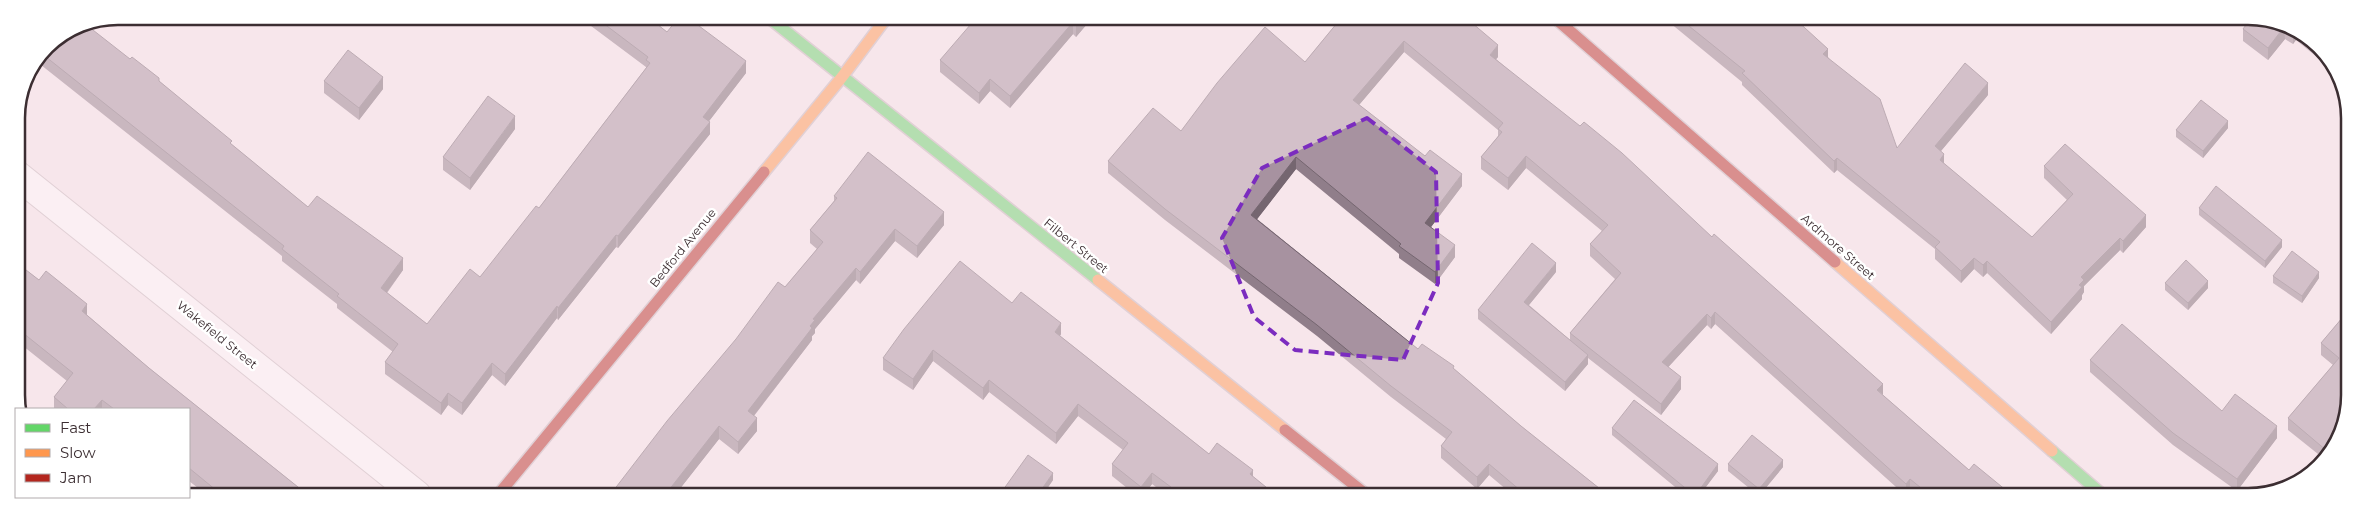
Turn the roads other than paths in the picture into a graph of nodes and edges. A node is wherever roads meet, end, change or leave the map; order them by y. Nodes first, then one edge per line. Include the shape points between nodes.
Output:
1 (778, 25) edge
2 (881, 25) edge
3 (1563, 25) edge
4 (842, 77) junction
5 (25, 181) edge
6 (408, 488) edge
7 (504, 488) edge
8 (1358, 488) edge
9 (2095, 488) edge

1 - 4 street, Filbert Street
2 - 4 street, Bedford Avenue
3 - 9 street, Ardmore Street
4 - 7 street, Bedford Avenue
4 - 8 street, Filbert Street
5 - 6 street, Wakefield Street

